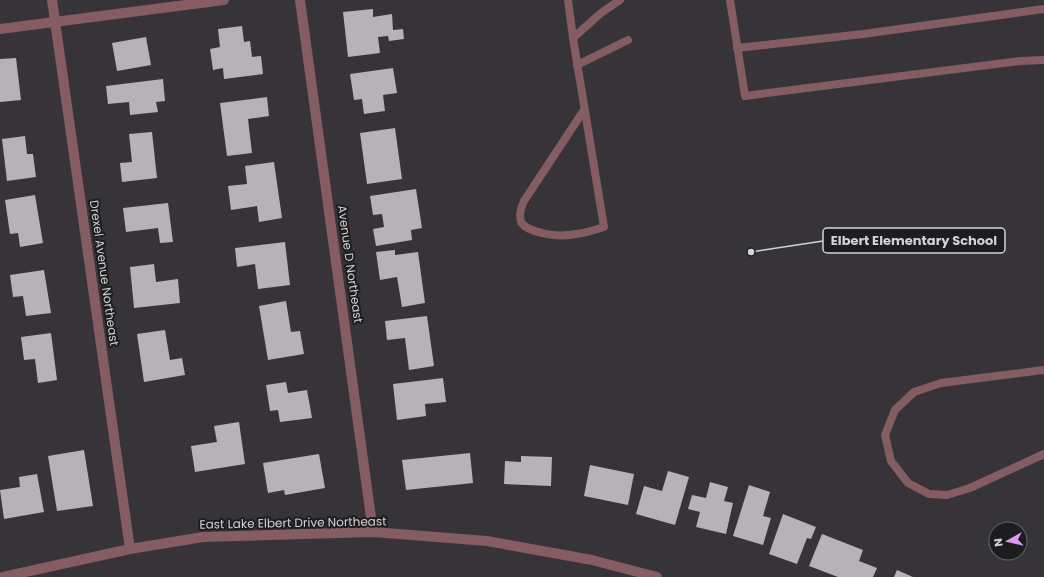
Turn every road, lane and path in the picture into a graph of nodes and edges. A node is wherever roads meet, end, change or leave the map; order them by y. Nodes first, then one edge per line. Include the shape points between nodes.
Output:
1 (52, 0) edge
2 (224, 0) edge
3 (300, 0) edge
4 (568, 0) edge
5 (620, 0) edge
6 (730, 0) edge
7 (1044, 9) edge
8 (55, 22) junction
9 (0, 30) edge
10 (573, 38) junction
11 (628, 40) dead end
12 (737, 48) junction
13 (1044, 60) edge
14 (577, 65) junction
15 (584, 110) junction
16 (1044, 370) edge
17 (1044, 454) edge
18 (373, 532) junction
19 (130, 549) junction
20 (3, 577) edge
21 (657, 577) edge

1 - 8 street, Drexel Avenue Northeast
2 - 8 street
3 - 18 street, Avenue D Northeast
4 - 10 lane
5 - 10 lane
6 - 12 lane
7 - 12 lane
8 - 9 street
8 - 19 street, Drexel Avenue Northeast
10 - 14 lane
11 - 14 lane
12 - 13 lane via 745,96
14 - 15 lane
15 - 15 lane via 604,227 576,234 551,235 528,230 520,217 524,201
16 - 17 lane via 941,383 914,392 895,410 885,435 891,461 908,483 929,494 947,494 970,488
18 - 19 street, East Lake Elbert Drive Northeast via 202,537
18 - 21 street, East Lake Elbert Drive Northeast via 487,541 592,560
19 - 20 street, East Lake Elbert Drive Northeast

